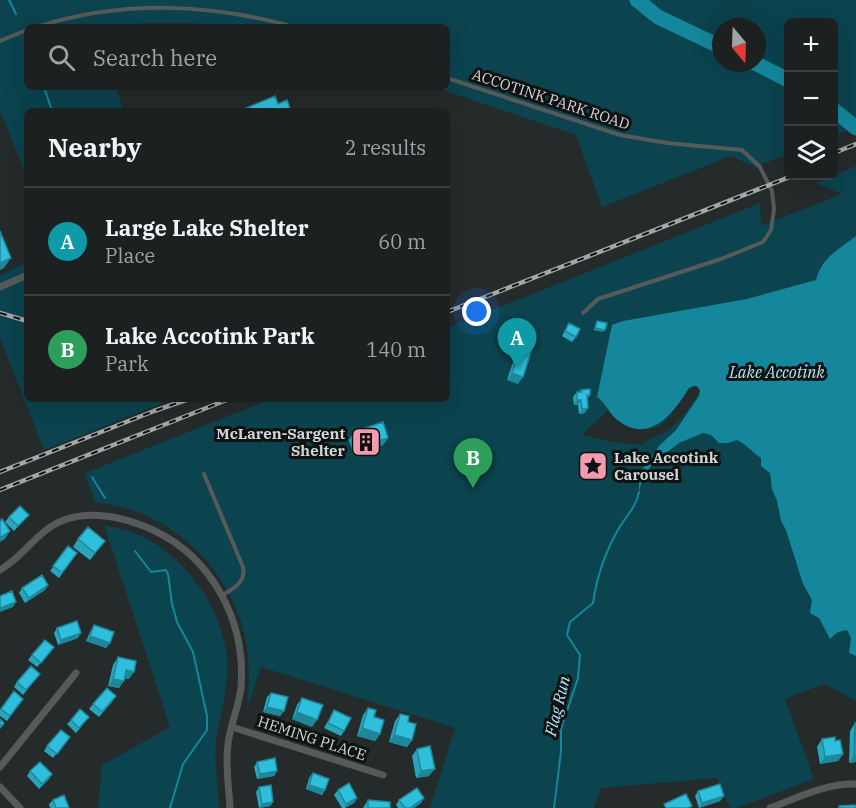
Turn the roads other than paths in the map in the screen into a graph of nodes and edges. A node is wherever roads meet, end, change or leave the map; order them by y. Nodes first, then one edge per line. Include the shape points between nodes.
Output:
1 (47, 24) edge
2 (282, 24) edge
3 (24, 31) edge
4 (0, 40) edge
5 (450, 79) edge
6 (24, 276) edge
7 (0, 287) edge
8 (583, 313) dead end
9 (204, 474) dead end
10 (0, 570) edge
11 (223, 596) junction
12 (76, 673) dead end
13 (232, 727) junction
14 (0, 767) edge
15 (383, 776) dead end
16 (856, 784) edge
17 (0, 787) edge
18 (20, 808) edge
19 (230, 808) edge
20 (770, 808) edge

1 - 2 lane via 100,12 179,8 251,16
3 - 4 lane
5 - 8 lane, ACCOTINK PARK ROAD via 620,135 742,150 764,172 774,209 771,230 763,242 598,299
6 - 7 street
9 - 11 lane via 244,574 238,585
10 - 11 street via 55,524 80,516 102,516 144,526 169,539 200,565
11 - 13 street via 234,622 242,665
12 - 14 street
13 - 15 street, HEMING PLACE
13 - 19 street via 227,758
16 - 20 street via 818,790
17 - 18 street

